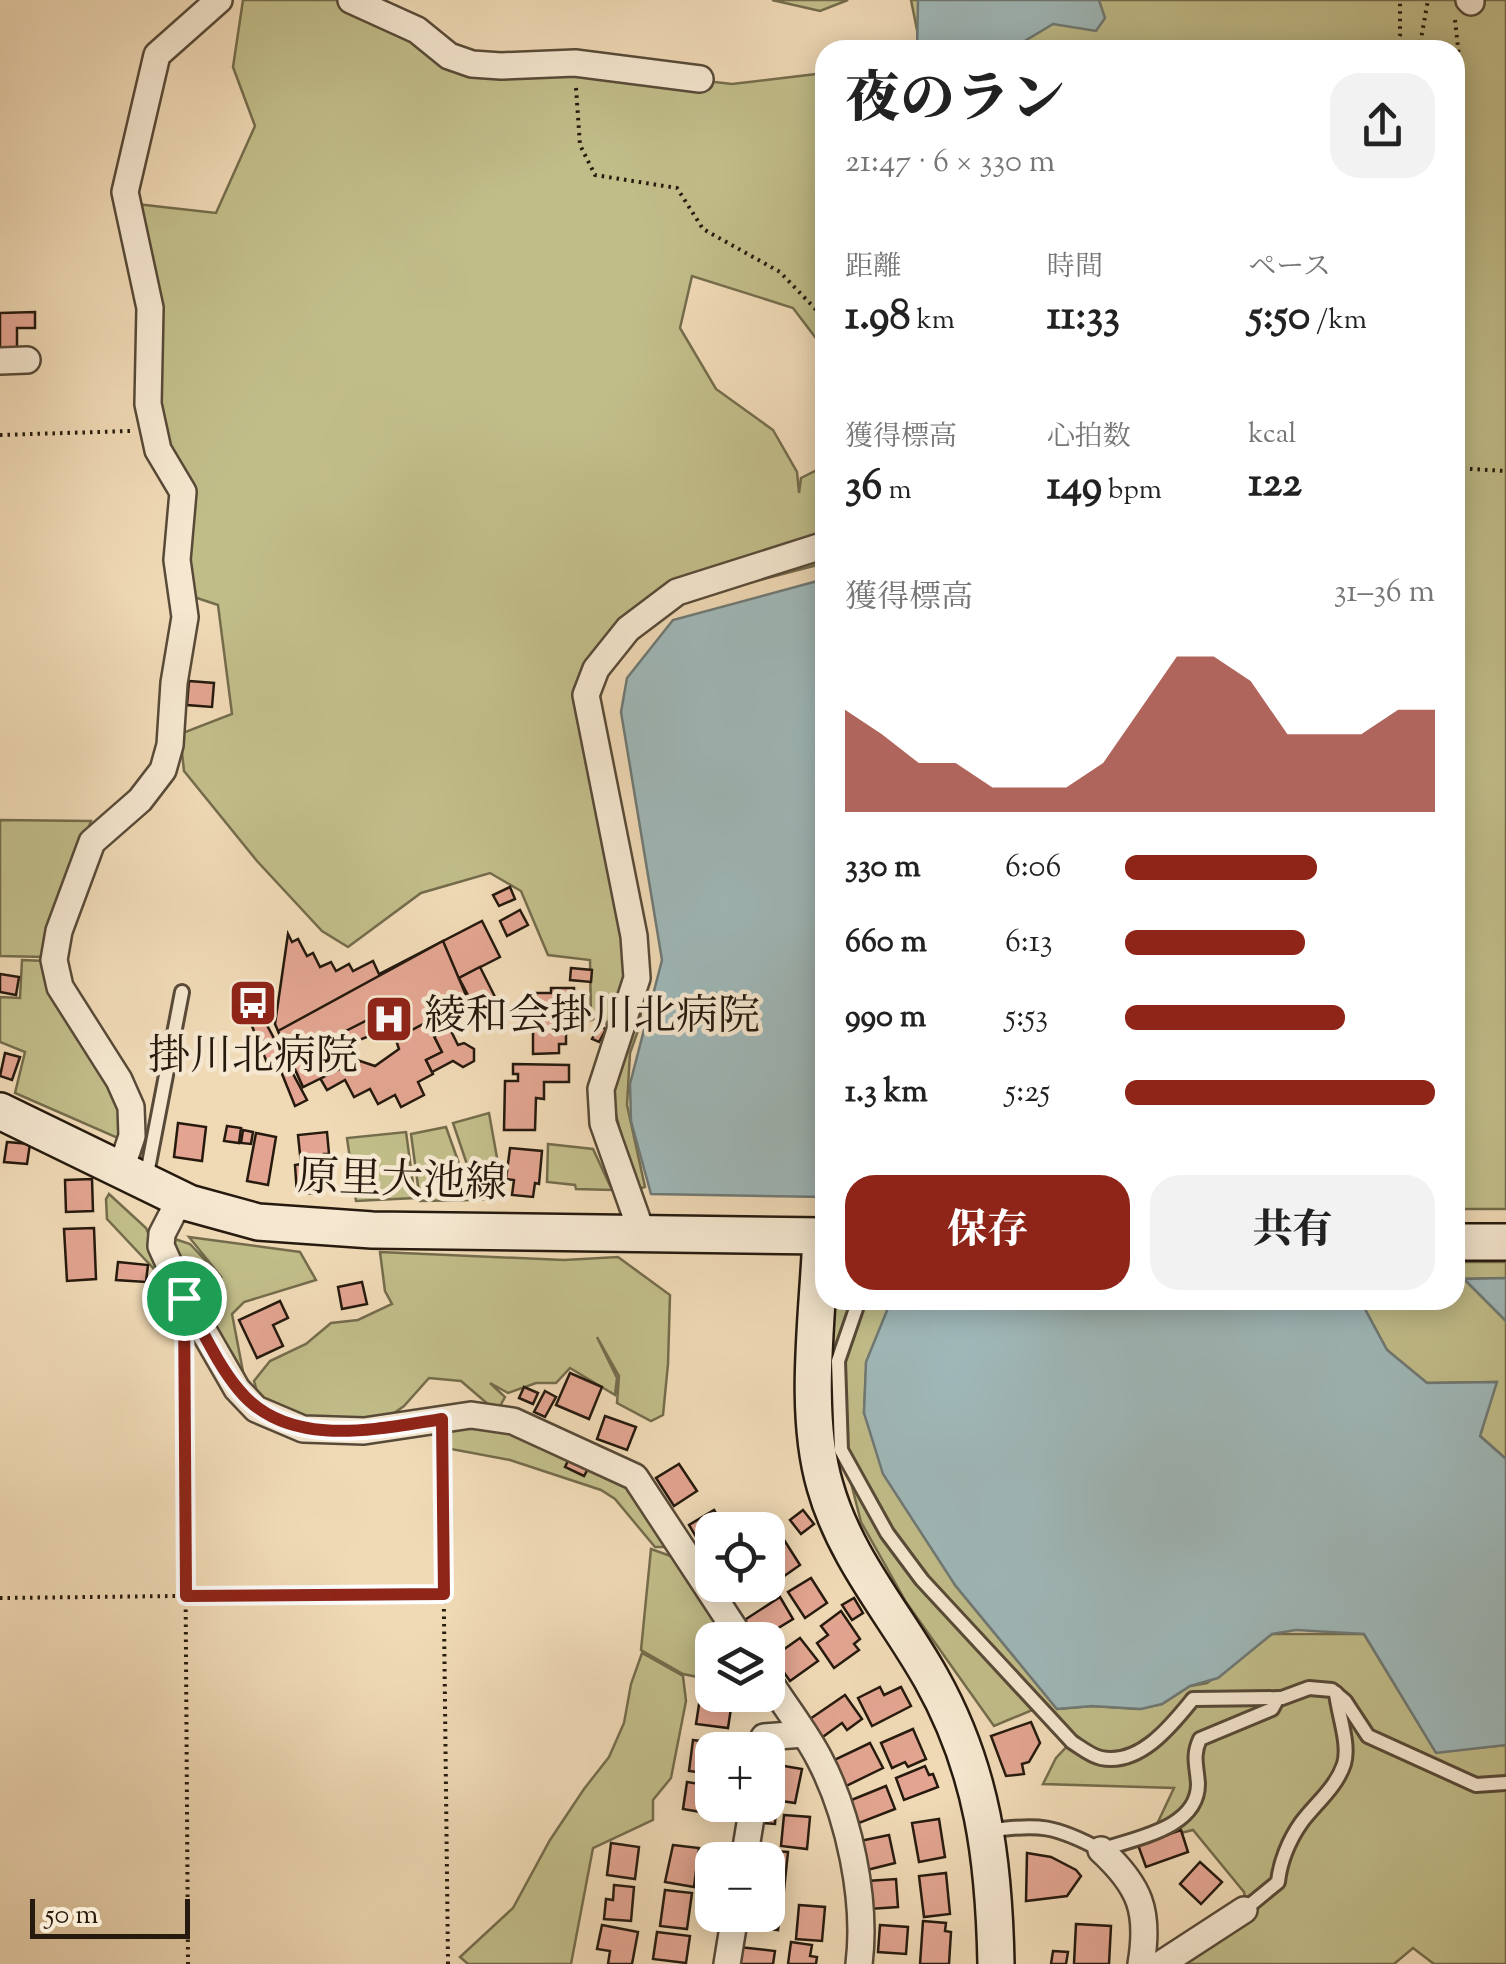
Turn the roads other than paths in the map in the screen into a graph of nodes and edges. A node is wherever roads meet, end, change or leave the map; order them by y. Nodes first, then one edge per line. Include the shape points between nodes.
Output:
1 (219, 0) edge
2 (351, 0) edge
3 (700, 80) dead end
4 (27, 360) dead end
5 (0, 362) edge
6 (815, 548) edge
7 (182, 992) dead end
8 (0, 1112) edge
9 (133, 1175) junction
10 (180, 1199) junction
11 (642, 1234) junction
12 (815, 1236) edge
13 (1465, 1242) edge
14 (1506, 1242) edge
15 (819, 1310) edge
16 (856, 1310) edge
17 (730, 1622) edge
18 (1336, 1693) junction
19 (1278, 1698) junction
20 (785, 1705) edge
21 (804, 1734) junction
22 (785, 1735) edge
23 (1506, 1783) edge
24 (986, 1832) junction
25 (1101, 1850) junction
26 (1244, 1910) joint
27 (732, 1932) edge
28 (727, 1964) edge
29 (859, 1964) edge
30 (996, 1964) edge
31 (1141, 1964) edge
32 (1162, 1964) edge

1 - 9 street via 157,55 124,192 150,308 148,404 158,450 184,492 177,560 185,617 170,745 140,800 92,842 54,960 60,988 131,1107
2 - 3 street via 470,63 575,63
4 - 5 street
6 - 11 street via 678,592 628,629 596,668 586,695 638,978 601,1089 603,1123
7 - 9 lane
8 - 9 main road, 原里大池線
9 - 10 main road, 原里大池線
10 - 11 main road, 原里大池線 via 258,1222
10 - 17 street via 161,1246 237,1389 256,1408 303,1428 364,1431 472,1414 513,1421 635,1477
11 - 12 main road, 原里大池線
13 - 14 main road
15 - 24 main road via 814,1410 824,1484 850,1550 962,1742
16 - 19 lane via 838,1361 841,1450 922,1580 1072,1742 1100,1758 1128,1755 1164,1734 1193,1699
18 - 19 lane via 1309,1688
18 - 23 lane via 1368,1736 1476,1785
18 - 26 lane via 1344,1764 1300,1823 1278,1882
19 - 25 lane via 1272,1709 1200,1739 1194,1759 1198,1787 1181,1819
20 - 21 street
21 - 22 street
21 - 29 street via 844,1818 857,1886
24 - 25 lane via 1023,1825 1064,1830
24 - 30 main road
25 - 31 street via 1127,1874 1142,1903
26 - 32 street
27 - 28 street

